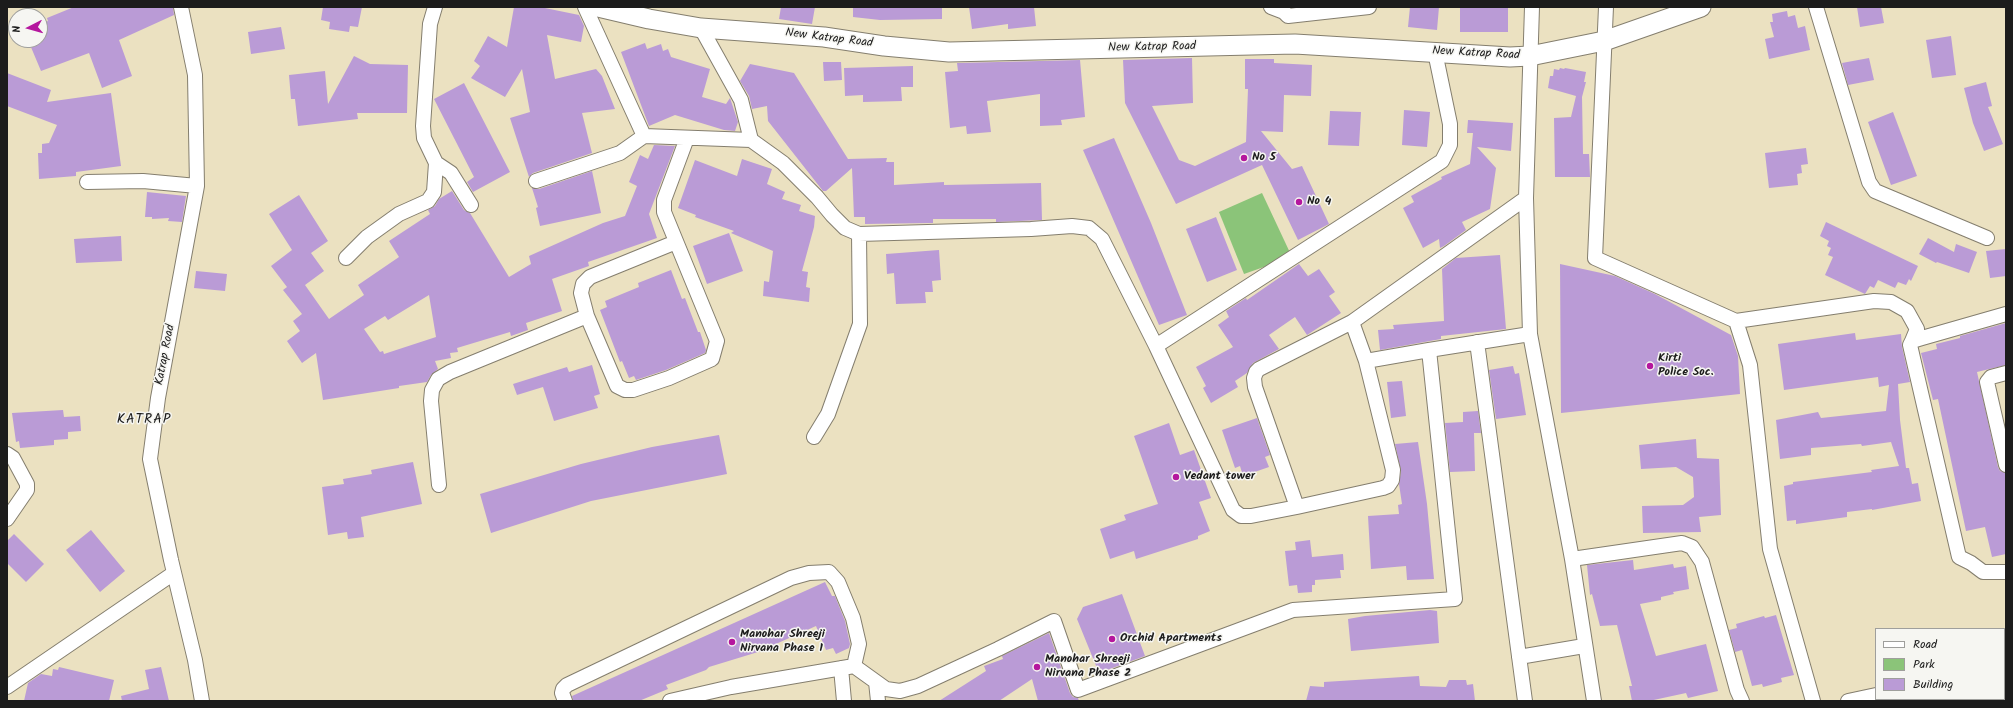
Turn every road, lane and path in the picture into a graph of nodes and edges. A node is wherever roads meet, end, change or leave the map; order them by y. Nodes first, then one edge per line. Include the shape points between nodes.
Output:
1 (181, 7) edge
2 (435, 7) edge
3 (585, 7) edge
4 (598, 7) edge
5 (1271, 7) edge
6 (1369, 7) edge
7 (1532, 7) edge
8 (1606, 7) edge
9 (1701, 7) edge
10 (1816, 7) edge
11 (701, 28) junction
12 (1604, 41) junction
13 (1435, 52) junction
14 (1530, 56) junction
15 (644, 136) junction
16 (687, 138) junction
17 (751, 140) junction
18 (436, 163) junction
19 (536, 181) dead end
20 (87, 182) dead end
21 (197, 186) junction
22 (1526, 198) junction
23 (471, 206) dead end
24 (859, 234) junction
25 (1987, 238) dead end
26 (676, 242) junction
27 (346, 258) dead end
28 (2006, 314) edge
29 (587, 316) junction
30 (1736, 321) junction
31 (1352, 322) junction
32 (1530, 334) junction
33 (1912, 341) junction
34 (1478, 342) junction
35 (1156, 346) junction
36 (1429, 350) junction
37 (1366, 361) junction
38 (2006, 373) edge
39 (2001, 423) edge
40 (814, 437) dead end
41 (7, 454) edge
42 (2006, 465) edge
43 (439, 485) dead end
44 (1297, 507) junction
45 (7, 519) edge
46 (1572, 558) junction
47 (2006, 572) edge
48 (174, 573) junction
49 (1584, 646) junction
50 (1519, 657) junction
51 (847, 667) junction
52 (876, 682) junction
53 (7, 687) edge
54 (1080, 695) edge
55 (1875, 695) edge
56 (202, 701) edge
57 (565, 701) edge
58 (670, 701) edge
59 (844, 701) edge
60 (878, 701) edge
61 (1525, 701) edge
62 (1594, 701) edge
63 (1742, 701) edge
64 (1813, 701) edge
65 (1848, 701) edge

1 - 21 street, Katrap Road via 194,75
2 - 18 street via 430,24 423,126 424,138
3 - 15 street
4 - 11 street, New Katrap Road
5 - 6 street via 1288,16
7 - 14 street
8 - 12 street
9 - 12 street, New Katrap Road
10 - 25 street via 1869,182 1875,191
11 - 13 street, New Katrap Road via 824,37 949,52 1295,44
11 - 17 street via 741,100
12 - 14 street, New Katrap Road
12 - 30 street via 1595,258
13 - 14 street, New Katrap Road
13 - 35 street via 1450,124 1450,145 1442,161
14 - 22 street
15 - 16 street
15 - 19 street via 620,153
16 - 17 street
16 - 26 street via 664,200 664,212
17 - 24 street via 783,163 845,228
18 - 23 street via 451,173
18 - 27 street via 434,192 428,201 399,214 368,237
20 - 21 street via 143,181
21 - 48 street, Katrap Road via 158,398 150,459
22 - 31 street
22 - 32 street
24 - 35 street via 1072,226 1089,228 1102,239
24 - 40 street via 860,324 828,414
26 - 29 street via 590,277 583,284 582,293
26 - 29 street via 717,341 712,359 669,378 633,390 625,390 617,386
28 - 33 street
29 - 43 street via 438,379 432,390 431,401
30 - 33 street via 1874,301 1891,302 1908,310 1917,329
30 - 64 street via 1750,365 1770,549
31 - 37 street
31 - 44 street via 1259,369 1254,378
32 - 34 street
32 - 46 street
33 - 47 street via 1911,350 1959,557 1984,572
34 - 36 street
34 - 50 street
35 - 44 street via 1233,510 1241,516 1251,516
36 - 37 street
36 - 54 street via 1455,599 1293,610
37 - 44 street via 1393,470 1392,480 1383,488
38 - 39 street via 1991,376 1988,380
39 - 42 street
41 - 45 street via 13,458 27,484 27,490
46 - 49 street
46 - 63 street via 1682,543 1692,548 1702,562
48 - 53 street
48 - 56 street, Katrap Road
49 - 50 street
49 - 62 street
50 - 61 street
51 - 52 street
51 - 57 street via 859,644 853,618 838,582 829,572 809,573 791,578 567,685 562,693
51 - 58 street via 731,687
51 - 59 street
52 - 54 street via 886,689 900,691 918,686 998,650 1054,621
52 - 60 street
55 - 65 street

